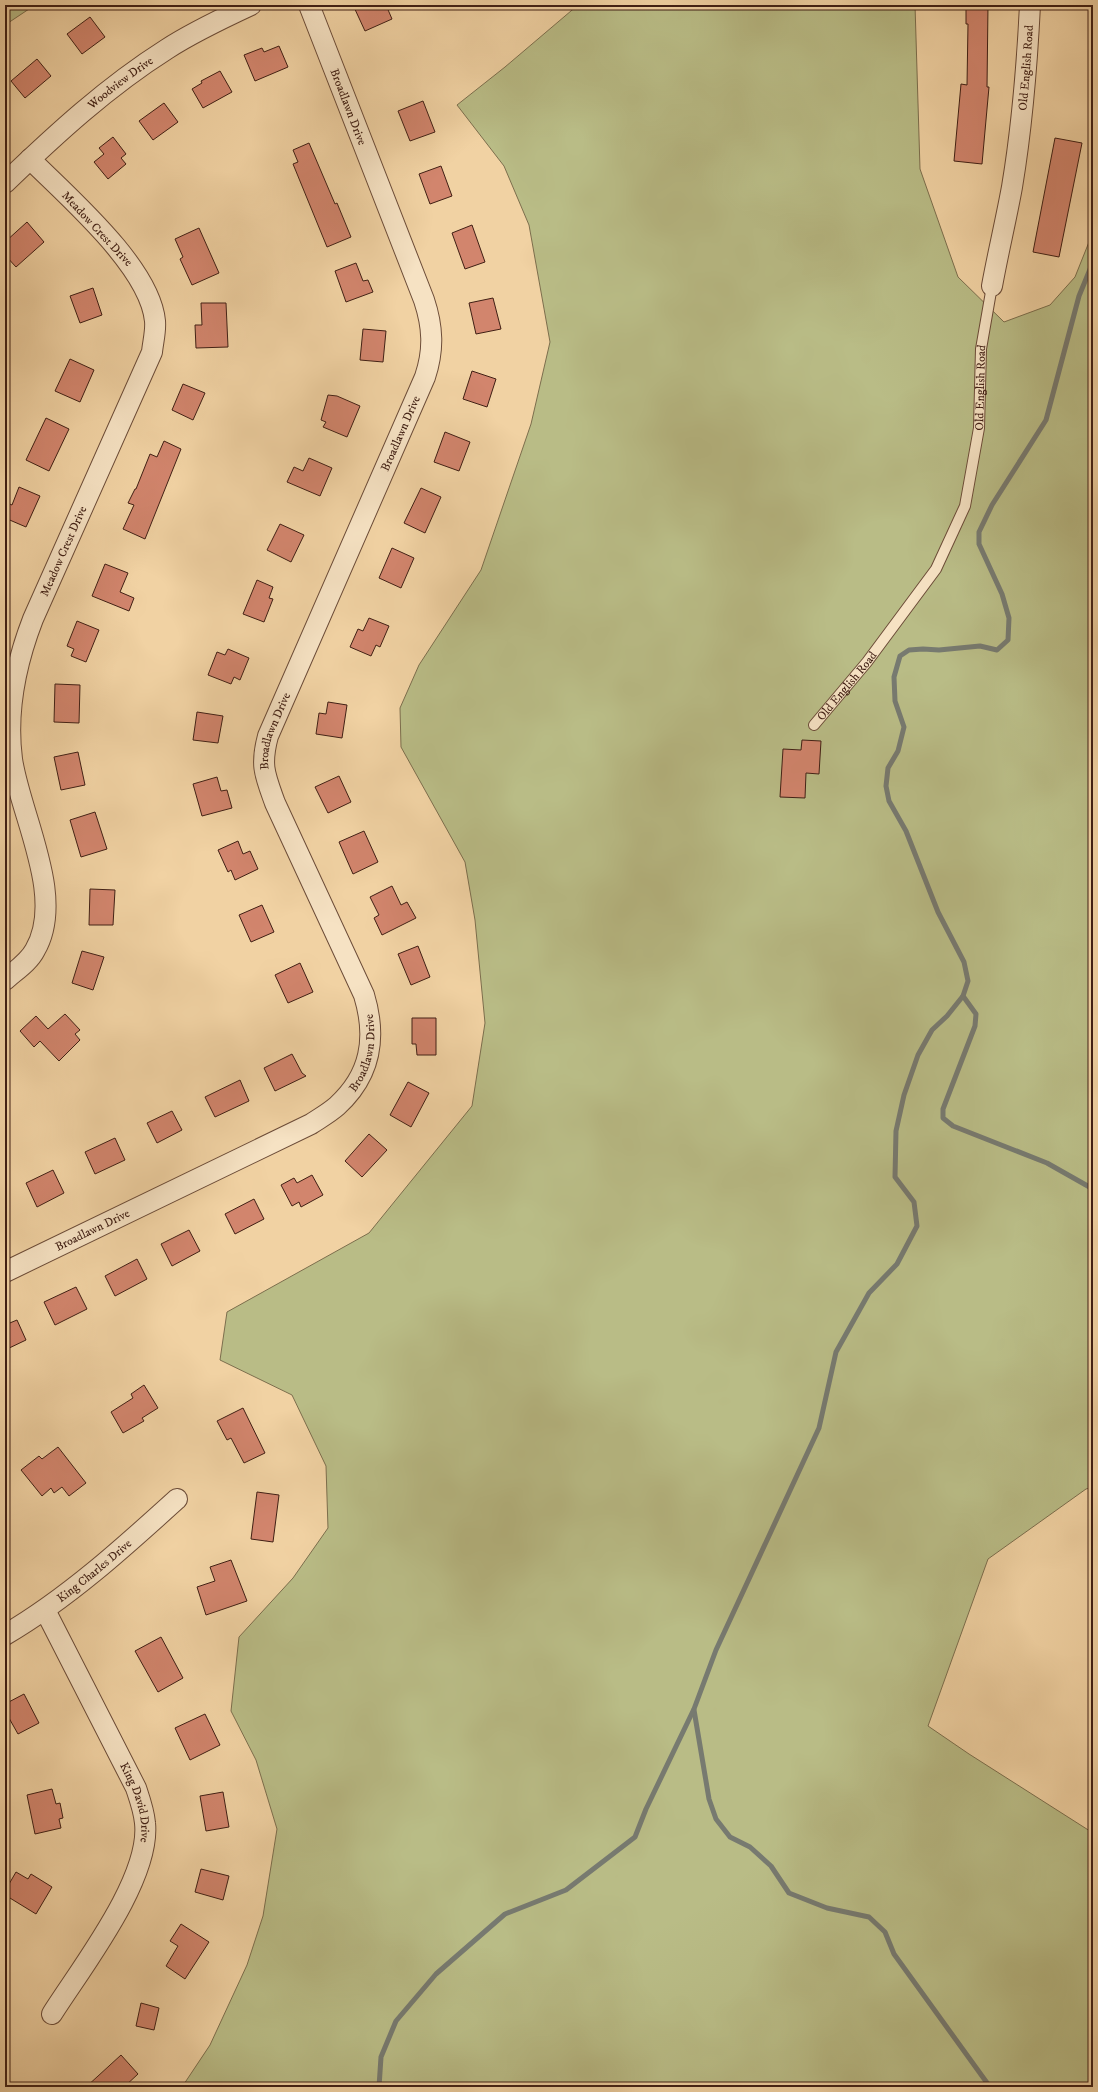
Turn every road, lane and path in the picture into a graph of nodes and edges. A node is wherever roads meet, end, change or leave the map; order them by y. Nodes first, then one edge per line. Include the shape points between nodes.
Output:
1 (251, 5) edge
2 (309, 5) edge
3 (1030, 5) edge
4 (30, 159) junction
5 (5, 183) edge
6 (992, 286) joint
7 (814, 725) dead end
8 (5, 980) edge
9 (5, 1272) edge
10 (177, 1499) dead end
11 (45, 1610) junction
12 (5, 1635) edge
13 (52, 2014) dead end

1 - 4 street, Woodview Drive via 168,48 120,81 71,120
2 - 9 street, Broadlawn Drive via 424,300 430,319 432,340 431,358 425,377 268,736 263,755 264,772 275,803 364,995 370,1016 368,1056 354,1086 336,1107 311,1124
3 - 6 street, Old English Road via 1027,68 1012,187
4 - 5 street, Woodview Drive
4 - 8 street, Meadow Crest Drive via 98,228 134,270 149,297 156,322 152,352 20,652 10,732 12,759 40,862 46,906 44,929 35,951
6 - 7 lane, Old English Road via 981,349 978,428 964,506 936,569 867,662
10 - 11 street, King Charles Drive via 123,1548
11 - 12 street, King Charles Drive
11 - 13 street, King David Drive via 136,1788 146,1824 139,1865 132,1885

